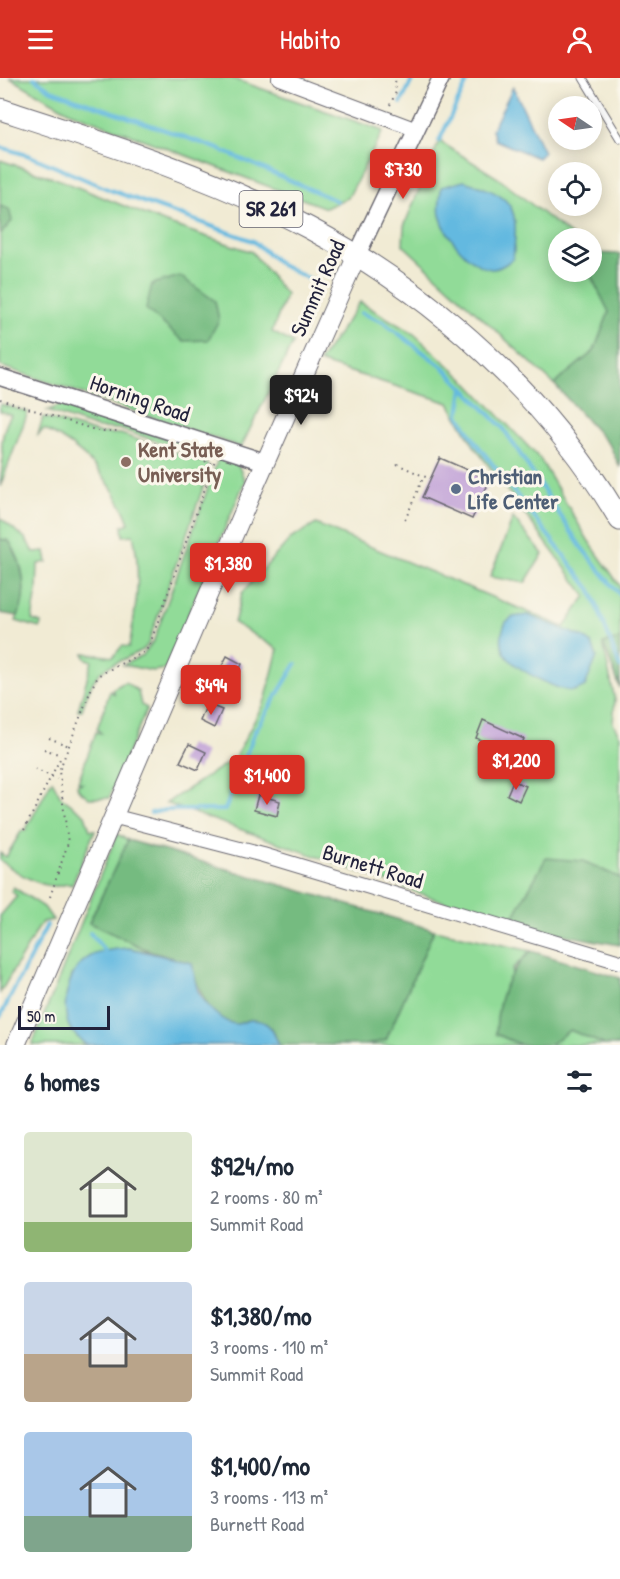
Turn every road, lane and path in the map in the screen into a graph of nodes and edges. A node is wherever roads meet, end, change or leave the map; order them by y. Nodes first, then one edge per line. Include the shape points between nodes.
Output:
1 (279, 78) edge
2 (395, 78) edge
3 (441, 78) edge
4 (583, 78) edge
5 (390, 106) dead end
6 (0, 109) edge
7 (417, 130) junction
8 (620, 139) edge
9 (357, 255) junction
10 (0, 377) edge
11 (0, 399) edge
12 (120, 431) dead end
13 (151, 442) dead end
14 (216, 456) junction
15 (265, 462) junction
16 (397, 464) dead end
17 (424, 476) junction
18 (430, 479) dead end
19 (405, 520) dead end
20 (620, 520) edge
21 (49, 738) dead end
22 (69, 746) junction
23 (44, 749) dead end
24 (63, 756) junction
25 (35, 769) dead end
26 (51, 777) junction
27 (58, 780) junction
28 (112, 816) junction
29 (24, 830) dead end
30 (50, 897) dead end
31 (620, 962) edge
32 (16, 1045) edge

1 - 7 street
2 - 5 path via 396,92
3 - 7 street, Summit Road
4 - 8 lane
6 - 9 main road, SR 261 via 201,178 310,228
7 - 9 street, Summit Road
9 - 15 main road, Summit Road
9 - 20 main road, SR 261 via 423,301 516,382 571,447
10 - 14 street, Horning Road
11 - 12 path via 98,431
13 - 14 path
14 - 15 street, Horning Road
14 - 22 path via 150,644 146,651 99,675
15 - 28 main road, Summit Road
16 - 17 path
17 - 18 path
17 - 19 path
21 - 22 path
22 - 24 path
23 - 24 path
24 - 26 path
24 - 27 path
25 - 26 path
26 - 27 path
26 - 29 path
27 - 30 path via 68,843
28 - 31 street, Burnett Road via 263,855
28 - 32 main road, Summit Road

